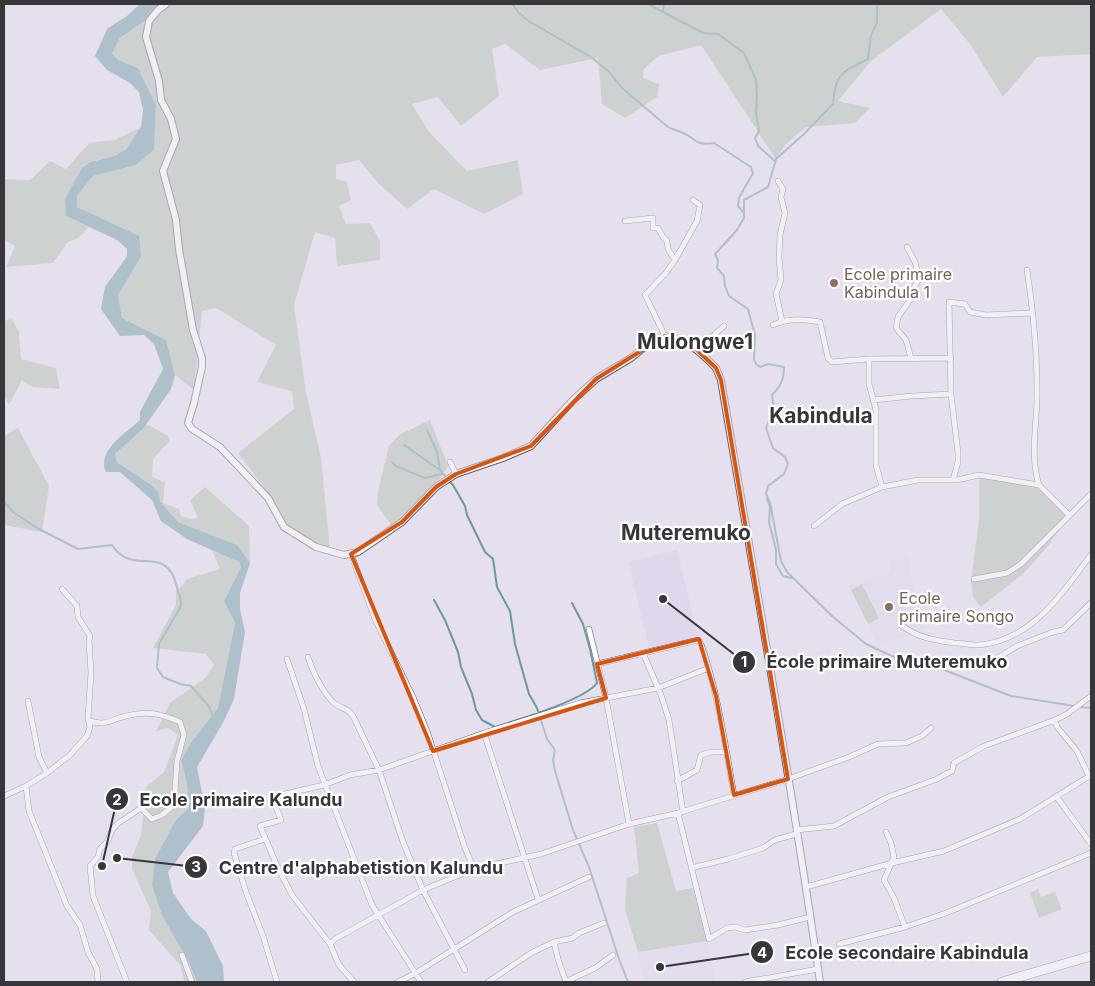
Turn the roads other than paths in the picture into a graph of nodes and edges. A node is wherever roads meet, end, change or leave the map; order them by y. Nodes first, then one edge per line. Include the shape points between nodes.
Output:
1 (166, 4) edge
2 (778, 181) dead end
3 (693, 200) dead end
4 (625, 221) dead end
5 (907, 247) dead end
6 (675, 260) junction
7 (1026, 270) dead end
8 (1032, 313) junction
9 (782, 321) junction
10 (773, 324) dead end
11 (724, 326) dead end
12 (665, 336) junction
13 (698, 350) junction
14 (911, 358) junction
15 (951, 358) junction
16 (868, 359) junction
17 (951, 394) junction
18 (873, 400) junction
19 (450, 462) dead end
20 (456, 474) junction
21 (952, 480) junction
22 (1039, 485) junction
23 (882, 487) junction
24 (1091, 494) edge
25 (1069, 514) junction
26 (814, 526) dead end
27 (351, 554) junction
28 (1091, 555) edge
29 (974, 579) dead end
30 (62, 589) dead end
31 (1091, 603) edge
32 (901, 625) dead end
33 (589, 628) dead end
34 (643, 652) junction
35 (308, 657) dead end
36 (287, 659) dead end
37 (996, 659) dead end
38 (598, 664) junction
39 (709, 668) junction
40 (658, 688) junction
41 (1091, 696) edge
42 (606, 698) junction
43 (28, 701) dead end
44 (1055, 720) junction
45 (89, 721) junction
46 (931, 728) dead end
47 (484, 733) junction
48 (433, 750) junction
49 (726, 752) junction
50 (380, 770) junction
51 (47, 773) junction
52 (1090, 776) edge
53 (788, 779) junction
54 (678, 781) junction
55 (325, 785) junction
56 (26, 786) junction
57 (734, 795) junction
58 (4, 796) edge
59 (1056, 796) junction
60 (681, 812) junction
61 (629, 824) junction
62 (796, 832) junction
63 (886, 832) dead end
64 (265, 839) junction
65 (1091, 844) edge
66 (1091, 853) edge
67 (524, 857) junction
68 (892, 863) junction
69 (691, 868) junction
70 (474, 869) junction
71 (589, 877) dead end
72 (806, 887) junction
73 (423, 890) junction
74 (538, 899) junction
75 (378, 915) junction
76 (810, 917) junction
77 (604, 923) dead end
78 (904, 927) junction
79 (554, 942) junction
80 (330, 944) junction
81 (839, 944) dead end
82 (454, 948) junction
83 (182, 955) dead end
84 (613, 955) dead end
85 (1090, 958) edge
86 (818, 969) junction
87 (465, 970) dead end
88 (416, 973) junction
89 (1015, 980) edge
90 (98, 982) edge
91 (127, 982) edge
92 (192, 982) edge
93 (277, 982) edge
94 (354, 982) edge
95 (398, 982) edge
96 (421, 982) edge
97 (488, 982) edge
98 (566, 982) edge
99 (745, 982) edge
100 (820, 982) edge
101 (1002, 982) edge

1 - 27 street via 149,21 146,36 161,100 171,119 176,139 164,171 176,220 193,330 202,358 188,423 220,447 268,498 284,527 316,547 336,554
2 - 9 street via 783,189 781,197 785,213 780,235 780,280 776,294
3 - 6 street via 700,204 697,221
4 - 6 street via 653,218 653,228 658,228 668,241 668,249
5 - 14 street via 919,279 912,297 898,317 896,328 906,340
6 - 12 street via 645,295
7 - 8 street
8 - 15 street via 986,315 970,312 965,304 949,302
8 - 22 street via 1037,390 1033,454
9 - 10 street
9 - 16 street via 808,319 820,322 830,361
11 - 13 street
12 - 13 street
12 - 20 street via 653,340 596,379 531,446
13 - 53 street via 716,368 721,380
14 - 15 street
14 - 16 street
15 - 17 street
16 - 18 street
17 - 18 street
17 - 21 street via 958,452
18 - 23 street via 876,465
19 - 20 street
20 - 27 street via 436,486 402,522
21 - 22 street via 979,475
21 - 23 street via 918,480
22 - 25 street
23 - 26 street via 842,504
24 - 25 street
25 - 29 street via 1021,564 1007,573
27 - 48 street
28 - 32 street via 1037,621 1006,638 977,645 931,640 915,635
30 - 45 street via 77,606 78,617 90,636
31 - 37 street via 1063,630 1017,646
33 - 38 street
34 - 38 street
34 - 39 street via 696,640 701,644
34 - 40 street
35 - 50 street via 330,698 350,712
36 - 55 street
38 - 42 street
39 - 40 street
39 - 49 street
40 - 42 street
40 - 54 street via 669,720
41 - 44 street
42 - 47 street
42 - 61 street
43 - 51 street via 39,757
44 - 52 street
44 - 62 street via 984,746 954,762 952,771 937,779 888,797 834,826
45 - 51 street via 88,736
45 - 91 street via 102,724 128,715 162,714 180,722 184,735 177,761 174,805 152,819 141,808 122,819 90,866 93,896
46 - 53 street via 906,743 878,744
47 - 48 street
47 - 67 street
48 - 50 street
48 - 70 street
49 - 54 street via 701,755 697,770
49 - 57 street
50 - 55 street via 350,775
50 - 73 street via 403,842
51 - 56 street
52 - 59 street
53 - 57 street
53 - 62 street
54 - 60 street
55 - 64 street via 272,798 281,820 260,826
55 - 75 street
56 - 58 street
56 - 90 street via 29,811 67,906 80,926 97,969
57 - 60 street
59 - 65 street
59 - 68 street via 1020,819 969,841 944,851
60 - 61 street
60 - 69 street
61 - 67 street
62 - 69 street via 728,860
62 - 72 street
63 - 68 street via 893,851
64 - 80 street via 292,894
64 - 93 street via 235,849 234,853
66 - 78 street
67 - 70 street
67 - 74 street
68 - 72 street
68 - 78 street via 884,880
69 - 76 street via 709,939 727,928 745,930
70 - 73 street
71 - 74 street
72 - 76 street
73 - 75 street
73 - 82 street
74 - 82 street
75 - 80 street
75 - 88 street
76 - 86 street
77 - 79 street via 573,938
78 - 81 street
79 - 97 street via 531,953
79 - 98 street
80 - 94 street via 339,965
82 - 87 street
82 - 88 street
83 - 92 street
84 - 98 street
85 - 89 highway
86 - 99 street
86 - 100 street
88 - 95 street
88 - 96 street
89 - 101 highway

